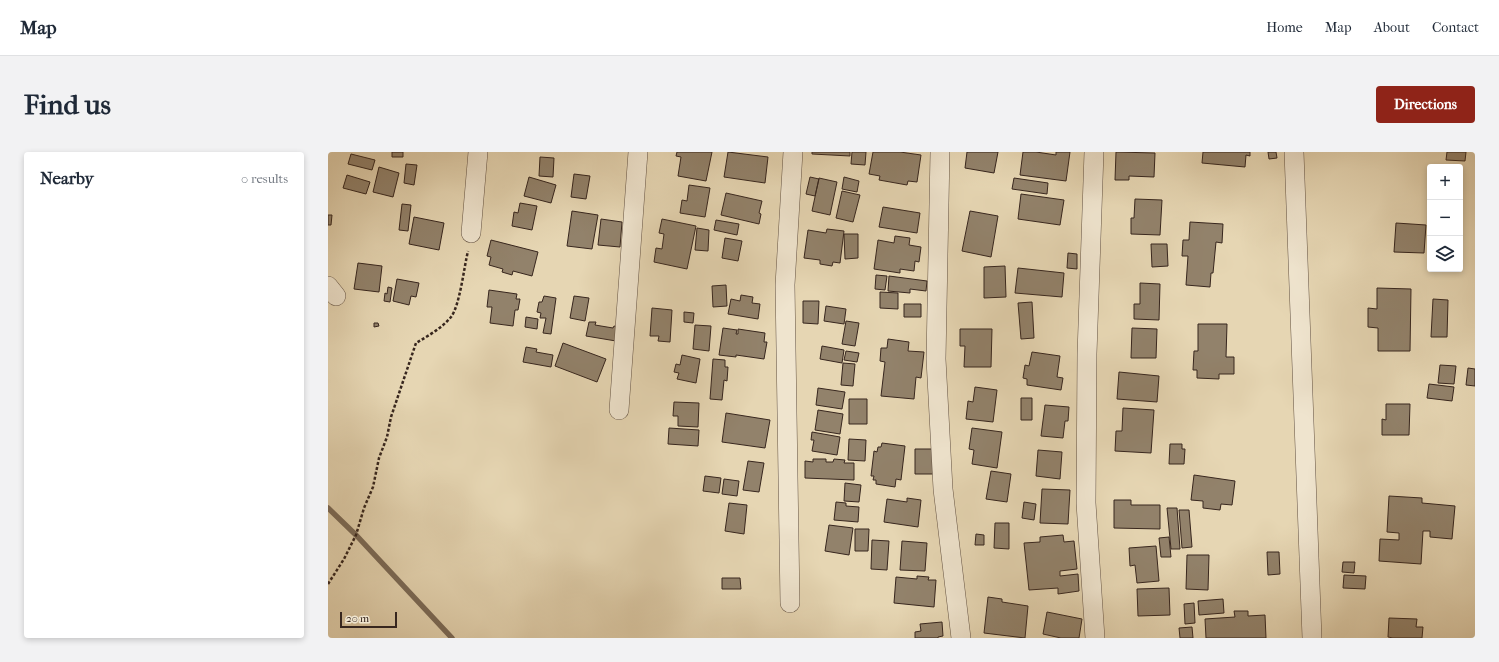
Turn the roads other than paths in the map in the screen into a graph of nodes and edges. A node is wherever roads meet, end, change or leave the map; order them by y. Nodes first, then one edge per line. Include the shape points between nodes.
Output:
1 (478, 152) edge
2 (638, 152) edge
3 (793, 152) edge
4 (940, 152) edge
5 (1094, 152) edge
6 (1294, 152) edge
7 (471, 233) road end
8 (619, 410) dead end
9 (790, 603) dead end
10 (961, 638) edge
11 (1095, 638) edge
12 (1312, 638) edge

1 - 7 street
2 - 8 street
3 - 9 street via 785,285
4 - 10 street via 936,359 943,489
5 - 11 street via 1086,354 1086,503
6 - 12 street

